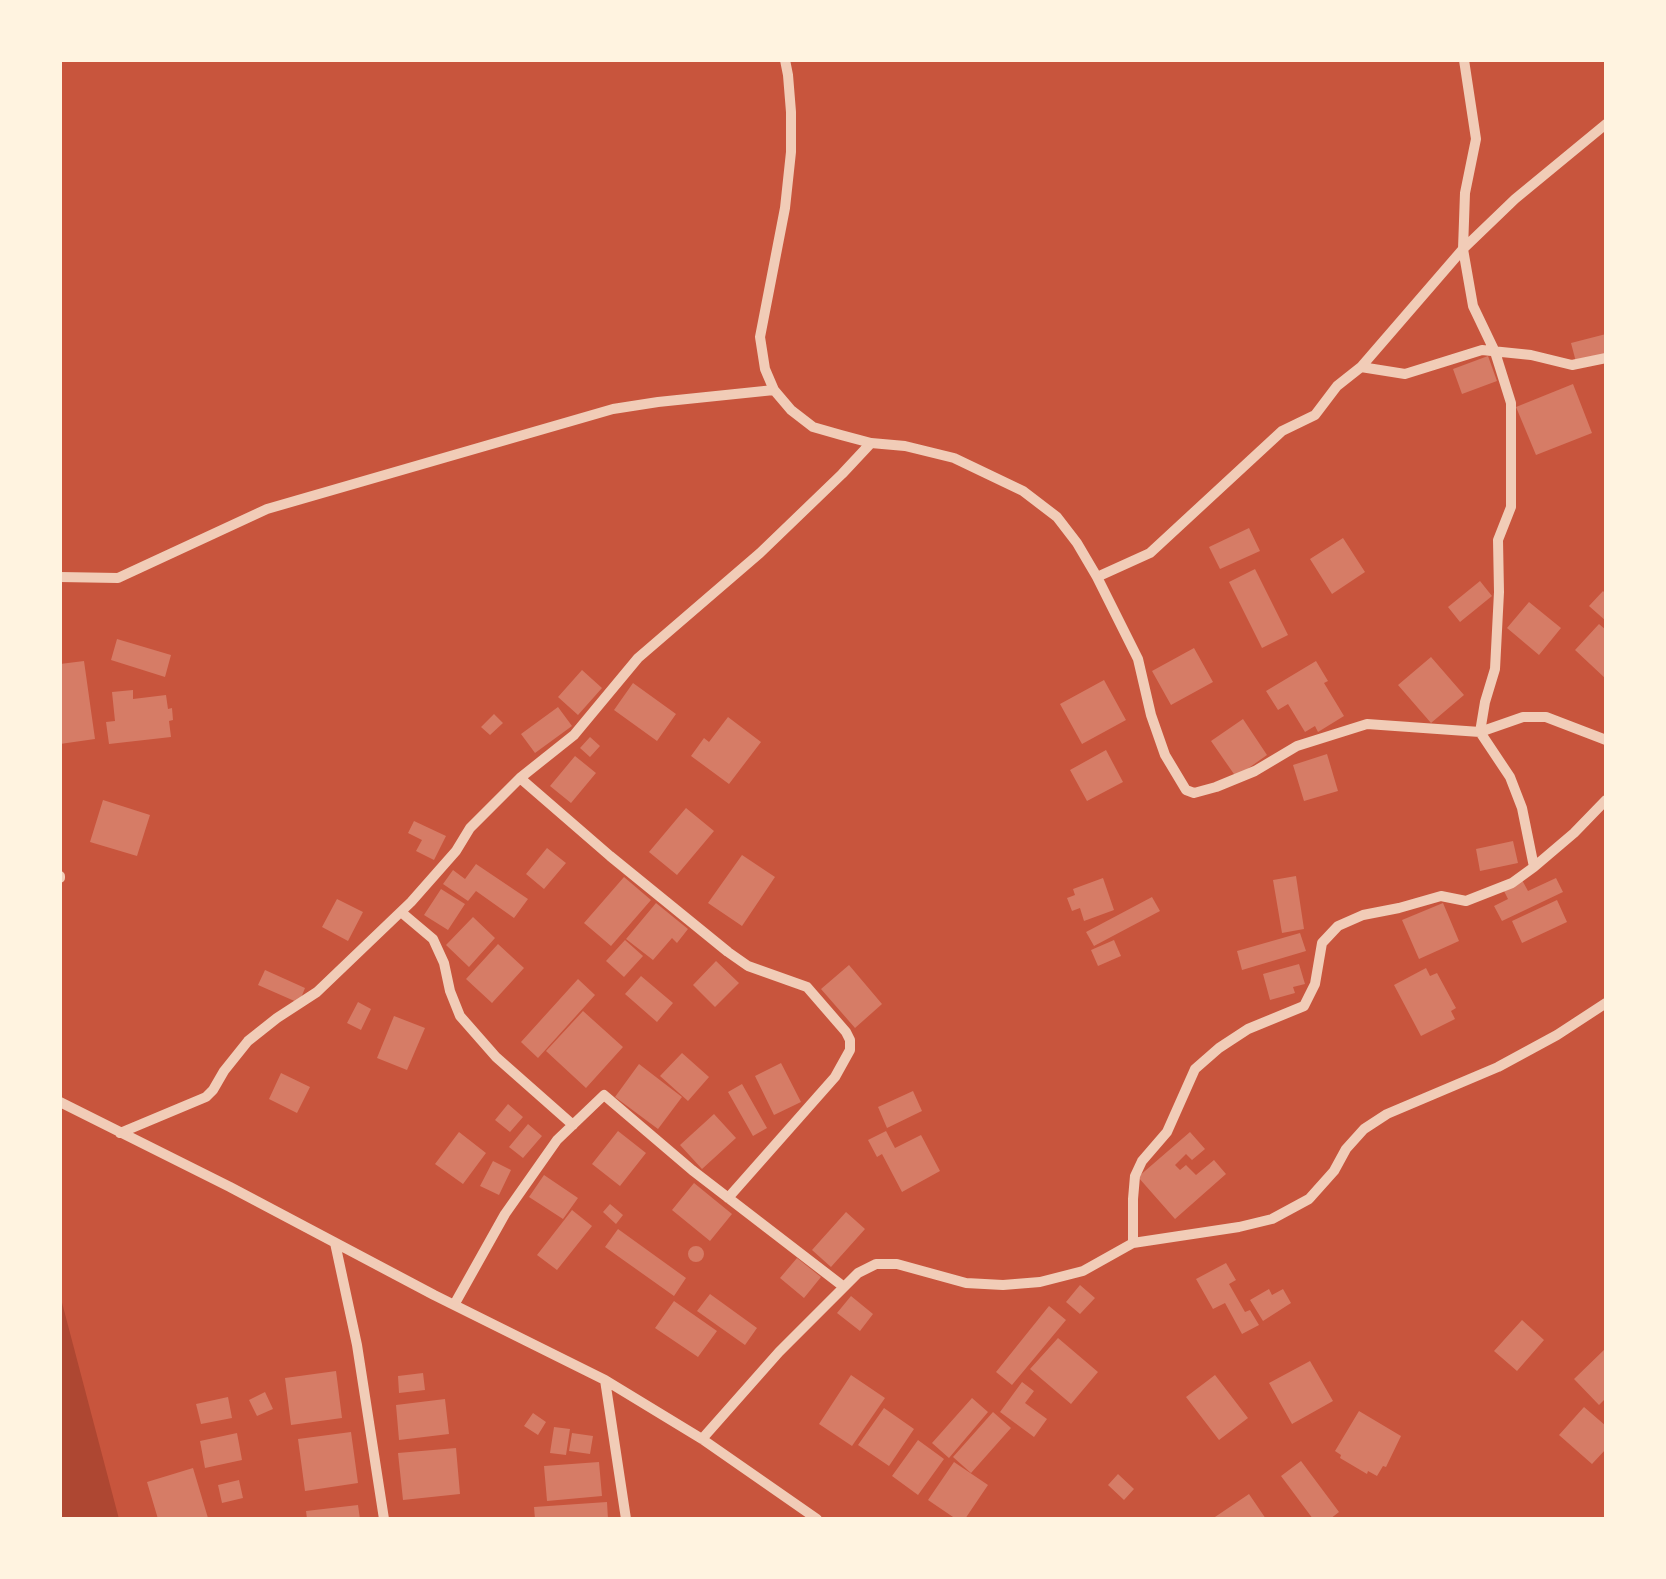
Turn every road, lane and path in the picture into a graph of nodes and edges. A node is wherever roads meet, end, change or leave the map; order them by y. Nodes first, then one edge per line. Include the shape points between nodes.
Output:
1 (784, 60) edge
2 (1464, 60) edge
3 (1606, 124) edge
4 (1464, 249) junction
5 (1495, 352) junction
6 (1606, 358) edge
7 (1361, 367) junction
8 (774, 390) junction
9 (871, 443) junction
10 (1097, 577) junction
11 (60, 578) edge
12 (1480, 732) junction
13 (1606, 740) edge
14 (520, 778) junction
15 (1606, 800) edge
16 (1534, 868) junction
17 (402, 912) junction
18 (1606, 1003) edge
19 (60, 1102) edge
20 (573, 1125) junction
21 (120, 1133) junction
22 (728, 1198) junction
23 (336, 1243) junction
24 (1133, 1244) junction
25 (844, 1287) junction
26 (454, 1305) junction
27 (606, 1380) junction
28 (702, 1439) junction
29 (384, 1519) edge
30 (626, 1519) edge
31 (817, 1519) edge

1 - 8 street via 790,152 760,337
2 - 4 street via 1476,138
3 - 4 street
4 - 5 street via 1473,306
4 - 7 street
5 - 6 street via 1572,365
5 - 7 street via 1482,350 1405,374
5 - 12 street via 1511,402 1510,507 1498,540 1495,668
7 - 10 street via 1315,415 1282,432 1150,554
8 - 9 street via 813,427
8 - 11 street via 613,410 267,509 118,578
9 - 10 street via 954,458 1023,490 1058,517
9 - 14 street via 760,553 638,658 574,735
10 - 12 street via 1138,659 1164,755 1186,790 1216,787 1297,746 1367,724
12 - 13 street via 1523,717 1546,717
12 - 16 street via 1510,777
14 - 17 street
14 - 22 street via 728,952 806,987 850,1040 835,1077
15 - 16 street
16 - 24 street via 1466,900 1440,896 1338,926 1322,943 1304,1006 1248,1029 1195,1069 1167,1132 1136,1176
17 - 20 street via 433,939 460,1016
17 - 21 street via 317,992 248,1041 206,1097
18 - 24 street via 1498,1067 1376,1121 1309,1199 1272,1219
19 - 21 street
20 - 22 street via 604,1094
20 - 26 street via 505,1214
21 - 23 street
22 - 25 street
23 - 26 street
23 - 29 street
24 - 25 street via 1083,1271 1040,1282 966,1283 876,1264
25 - 28 street
26 - 27 street
27 - 28 street
27 - 30 street
28 - 31 street

